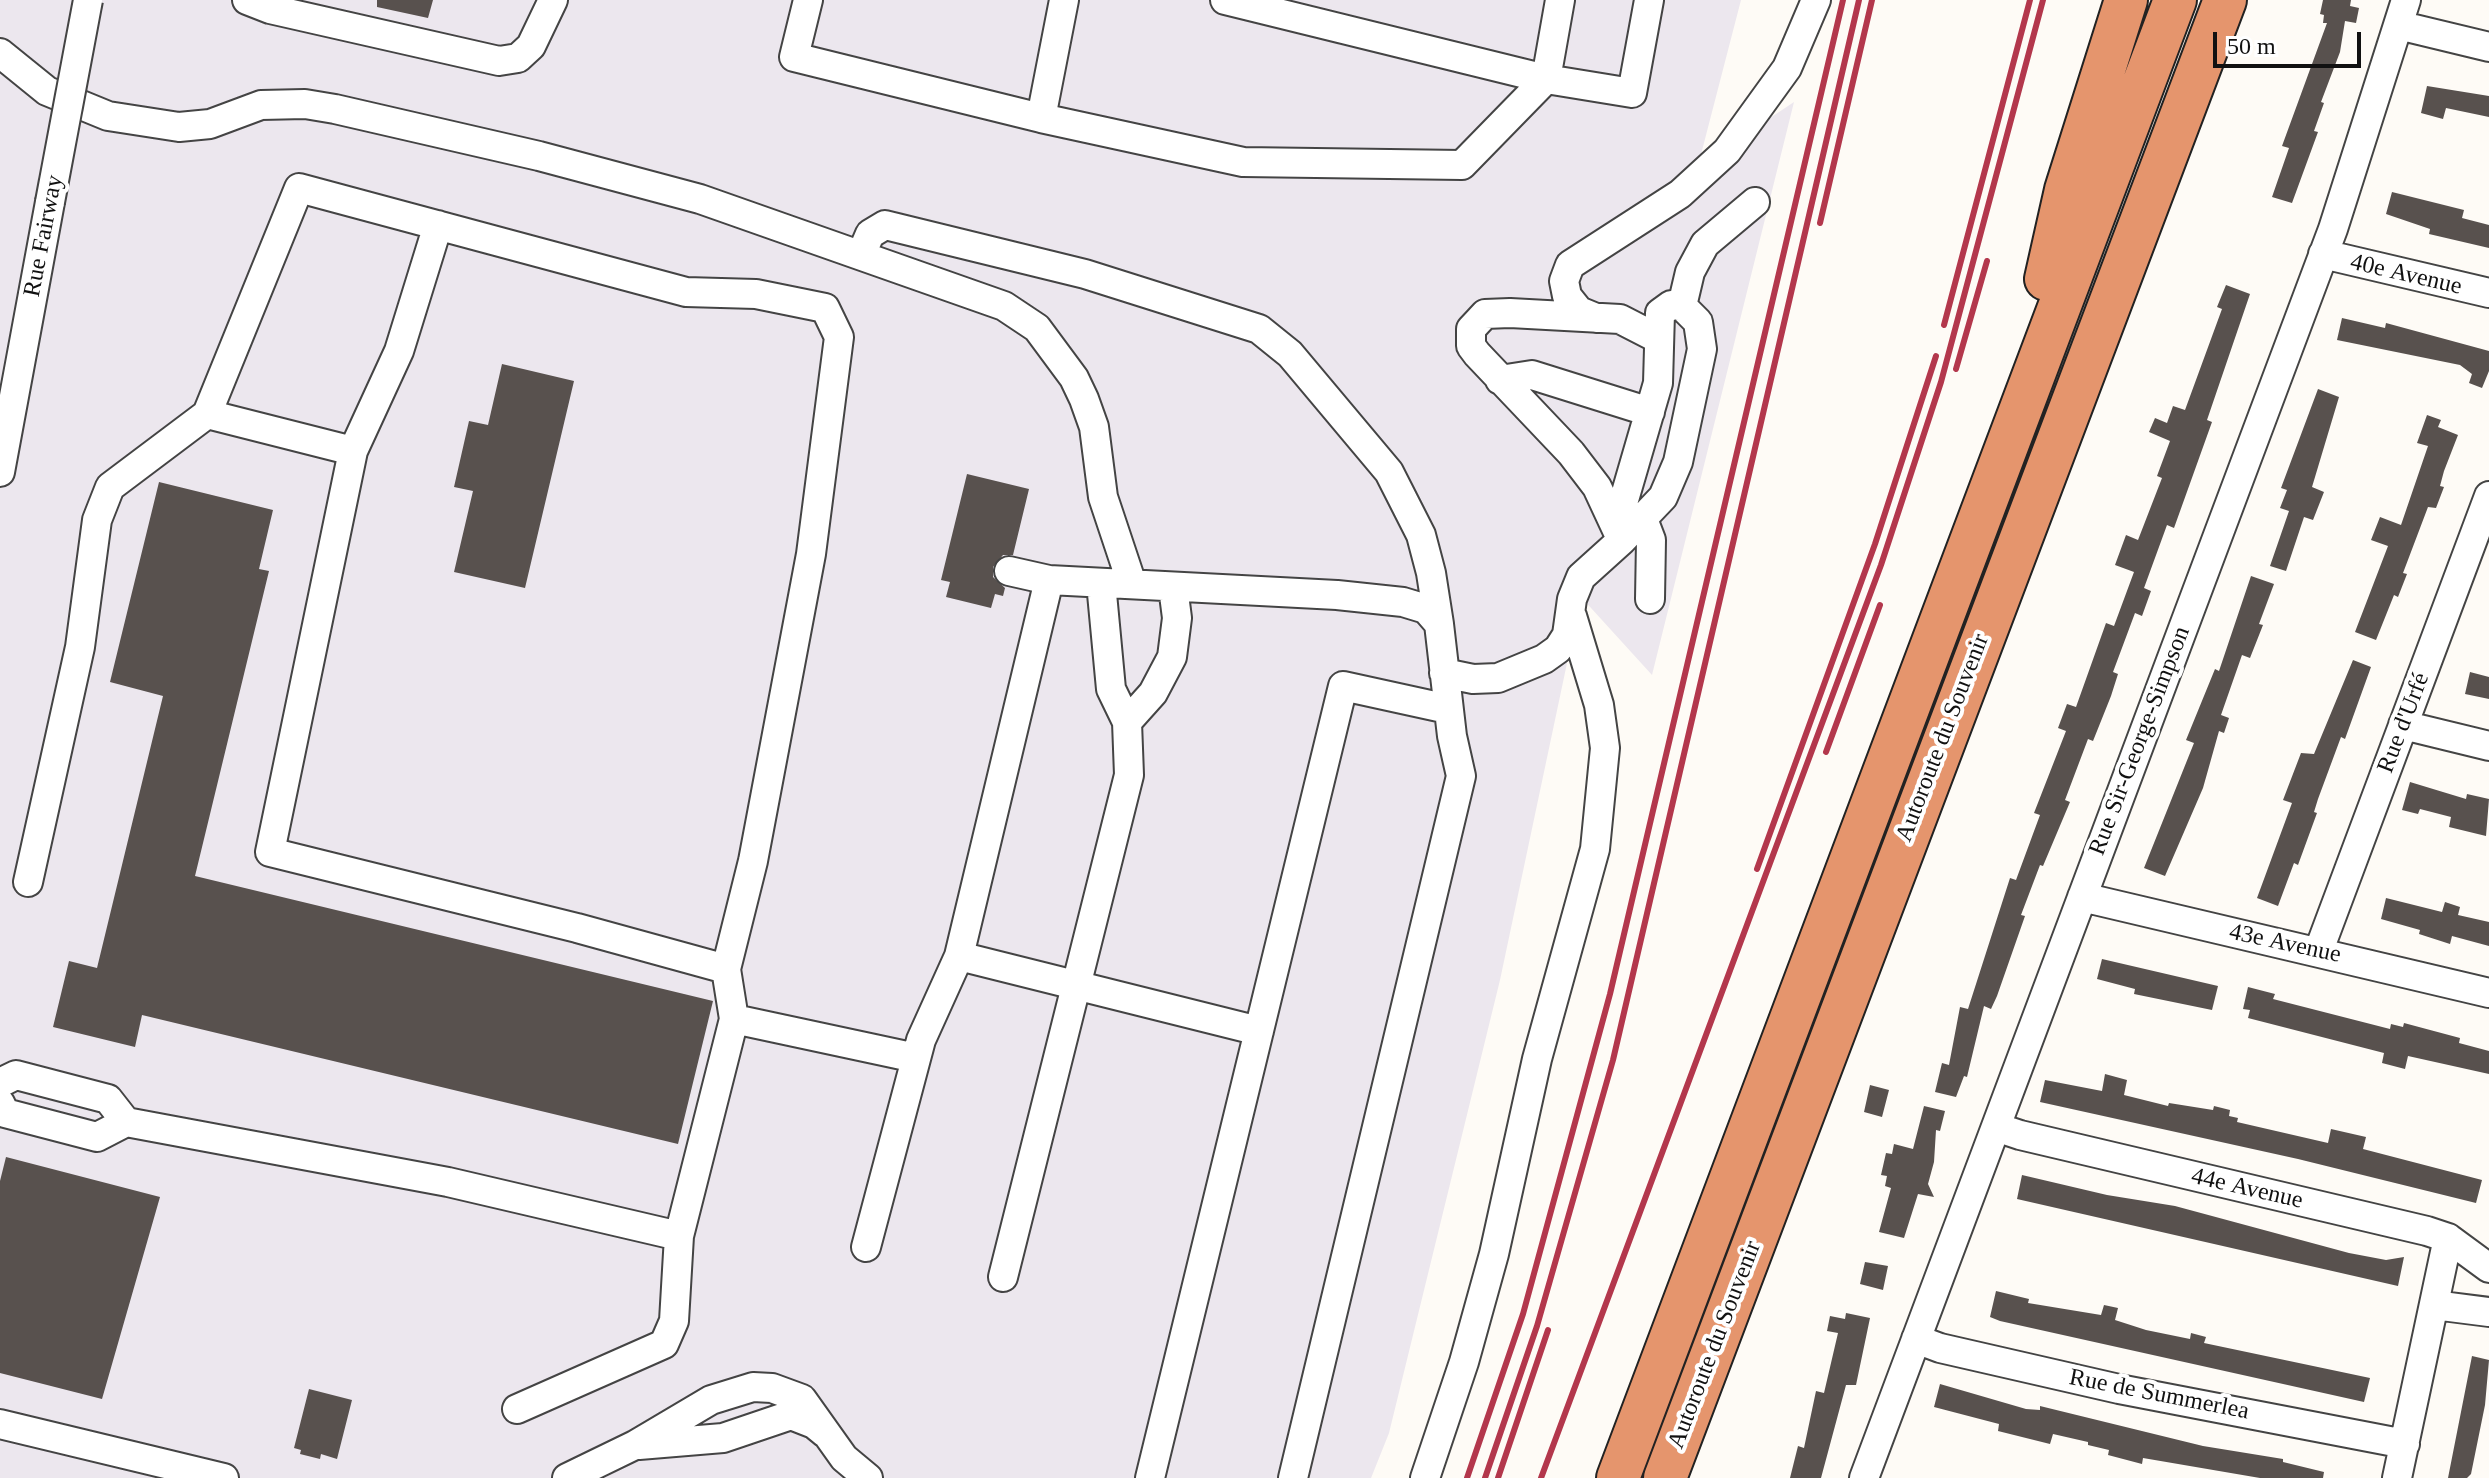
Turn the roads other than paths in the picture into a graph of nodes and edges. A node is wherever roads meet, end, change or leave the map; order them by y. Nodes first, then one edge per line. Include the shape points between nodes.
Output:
1 (88, 0) edge
2 (247, 0) edge
3 (553, 0) edge
4 (808, 0) edge
5 (1064, 0) edge
6 (1225, 0) edge
7 (1560, 0) edge
8 (1649, 0) edge
9 (1816, 0) edge
10 (2126, 0) edge
11 (2175, 0) edge
12 (2225, 0) edge
13 (2402, 12) edge
14 (2489, 47) edge
15 (0, 53) edge
16 (1546, 79) junction
17 (1041, 118) junction
18 (1755, 202) dead end
19 (438, 225) junction
20 (2323, 254) junction
21 (861, 255) junction
22 (2489, 293) edge
23 (1682, 306) junction
24 (1601, 320) junction
25 (1657, 338) junction
26 (1500, 380) junction
27 (1650, 412) junction
28 (207, 414) junction
29 (2014, 427) junction
30 (353, 451) junction
31 (0, 472) edge
32 (2487, 506) edge
33 (1627, 530) junction
34 (1009, 571) dead end
35 (1431, 573) junction
36 (1049, 580) junction
37 (1101, 583) junction
38 (1132, 584) junction
39 (1173, 587) junction
40 (1650, 599) dead end
41 (1403, 602) junction
42 (1572, 616) junction
43 (1439, 624) junction
44 (1444, 673) junction
45 (1448, 709) junction
46 (1127, 722) junction
47 (2403, 725) junction
48 (2489, 746) edge
49 (28, 882) dead end
50 (2082, 897) junction
51 (2319, 950) junction
52 (959, 956) junction
53 (726, 969) junction
54 (1078, 985) junction
55 (2489, 993) edge
56 (734, 1019) junction
57 (1259, 1031) junction
58 (916, 1058) junction
59 (0, 1083) edge
60 (0, 1103) edge
61 (126, 1122) junction
62 (1996, 1127) junction
63 (679, 1236) junction
64 (2448, 1238) junction
65 (866, 1247) dead end
66 (2489, 1268) edge
67 (1003, 1277) dead end
68 (2434, 1305) junction
69 (2489, 1312) edge
70 (1916, 1339) junction
71 (517, 1409) dead end
72 (0, 1424) edge
73 (826, 1434) junction
74 (2405, 1444) junction
75 (635, 1445) junction
76 (224, 1478) edge
77 (567, 1478) edge
78 (868, 1478) edge
79 (1150, 1478) edge
80 (1293, 1478) edge
81 (1425, 1478) edge
82 (1618, 1478) edge
83 (1665, 1478) edge
84 (1864, 1478) edge
85 (2397, 1478) edge

1 - 31 street, Rue Fairway, bridge
2 - 3 street via 499,61 518,58 531,46
4 - 17 street via 794,57
5 - 17 street
6 - 16 street
7 - 16 street
8 - 16 street via 1632,93
9 - 24 street via 1787,68 1727,151 1680,194 1570,265 1564,281 1567,296 1579,311
10 - 29 highway via 2066,190
11 - 29 highway, Autoroute du Souvenir
12 - 83 highway, Autoroute du Souvenir
13 - 14 street
13 - 20 street, Rue Sir-George-Simpson
15 - 21 street via 47,91 108,116 193,127 261,105 335,109 700,199
16 - 17 street via 1462,165 1243,162
18 - 23 street via 1705,244 1690,272
19 - 28 street via 299,188
19 - 30 street via 399,351
19 - 53 street via 686,292 756,294 825,308 839,337 811,554 753,861
20 - 22 street, 40e Avenue
20 - 50 street, Rue Sir-George-Simpson
21 - 35 street via 873,229 893,226 1085,274 1259,329 1290,354 1389,472 1421,535
21 - 38 street via 986,299 1037,328 1084,399 1094,427 1103,497
23 - 25 street via 1671,305 1660,313
23 - 33 street via 1698,322 1702,349 1672,480 1663,497
24 - 25 street via 1631,322
24 - 26 street via 1510,313 1478,318 1471,329 1471,346
25 - 27 street via 1658,383
26 - 27 street via 1532,375
26 - 33 street via 1571,453
27 - 33 street
28 - 30 street
28 - 49 street via 110,487 97,520 80,647
29 - 82 highway, Autoroute du Souvenir
30 - 53 street via 270,852
32 - 47 street, Rue d'Urfé
33 - 40 street via 1651,540
33 - 42 street via 1581,577
34 - 36 street
35 - 41 street via 1427,590
35 - 43 street
36 - 37 street
36 - 52 street
37 - 38 street
37 - 46 street via 1111,689
38 - 39 street
39 - 41 street
39 - 46 street via 1177,618 1172,657 1153,693
41 - 43 street via 1431,611
42 - 44 street via 1558,649 1521,670 1473,679
42 - 81 street via 1599,705 1605,748 1595,849 1537,1059 1485,1290
43 - 44 street
44 - 45 street
45 - 57 street via 1343,686
45 - 80 street via 1461,776
46 - 54 street via 1129,775
47 - 48 street
47 - 51 street, Rue d'Urfé
50 - 51 street, 43e Avenue
50 - 62 street, Rue Sir-George-Simpson
51 - 55 street, 43e Avenue
52 - 54 street
52 - 58 street
53 - 56 street
54 - 57 street
54 - 67 street
56 - 58 street
56 - 63 street
57 - 79 street
58 - 65 street
59 - 61 street via 16,1075 108,1099
60 - 61 street via 5,1113 97,1137
61 - 63 street via 448,1182
62 - 64 street, 44e Avenue
62 - 70 street, Rue Sir-George-Simpson
63 - 71 street via 674,1321 664,1344
64 - 66 street, 44e Avenue
64 - 68 street
68 - 69 street
68 - 74 street
70 - 74 street, Rue de Summerlea via 2119,1389
70 - 84 street, Rue Sir-George-Simpson
72 - 76 street
73 - 75 street via 791,1415 723,1438
73 - 75 street via 802,1399 753,1387 711,1400
73 - 78 street
74 - 85 street
75 - 77 street

